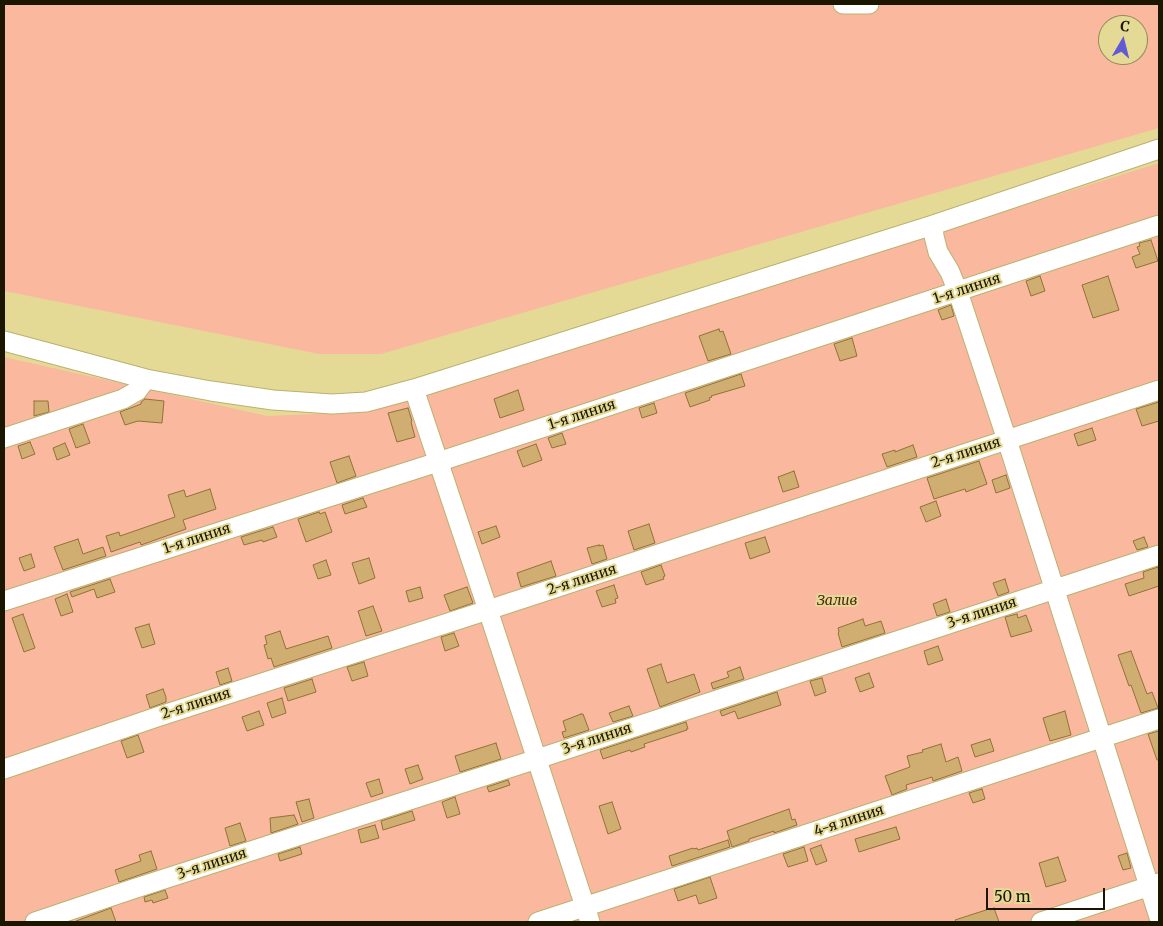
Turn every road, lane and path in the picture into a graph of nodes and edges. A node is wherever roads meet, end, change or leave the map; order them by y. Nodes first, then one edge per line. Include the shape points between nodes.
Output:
1 (843, 4) edge
2 (869, 4) edge
3 (1159, 149) edge
4 (933, 225) junction
5 (1159, 225) edge
6 (958, 292) junction
7 (4, 341) edge
8 (146, 378) junction
9 (414, 389) junction
10 (1159, 390) edge
11 (4, 438) edge
12 (1007, 440) junction
13 (438, 462) junction
14 (1159, 555) edge
15 (1055, 588) junction
16 (4, 601) edge
17 (488, 610) junction
18 (1159, 719) edge
19 (1102, 738) junction
20 (537, 759) junction
21 (4, 769) edge
22 (1154, 885) edge
23 (588, 914) edge
24 (1159, 917) edge
25 (35, 922) edge
26 (538, 922) edge
27 (1040, 922) edge

1 - 2 street
3 - 4 street
4 - 6 street via 938,252
4 - 9 street
5 - 6 street, 1-я линия
6 - 12 street
6 - 13 street, 1-я линия
7 - 8 street
8 - 9 street via 273,400 332,404 366,402
8 - 11 street via 138,391 123,399
9 - 13 street
10 - 12 street, 2-я линия
12 - 15 street
12 - 17 street, 2-я линия
13 - 16 street, 1-я линия
13 - 17 street
14 - 15 street, 3-я линия
15 - 19 street
15 - 20 street, 3-я линия
17 - 20 street
17 - 21 street, 2-я линия
18 - 19 street, 4-я линия
19 - 22 street
19 - 23 street, 4-я линия
20 - 23 street
20 - 25 street, 3-я линия
22 - 24 street
22 - 27 street
23 - 26 street, 4-я линия

